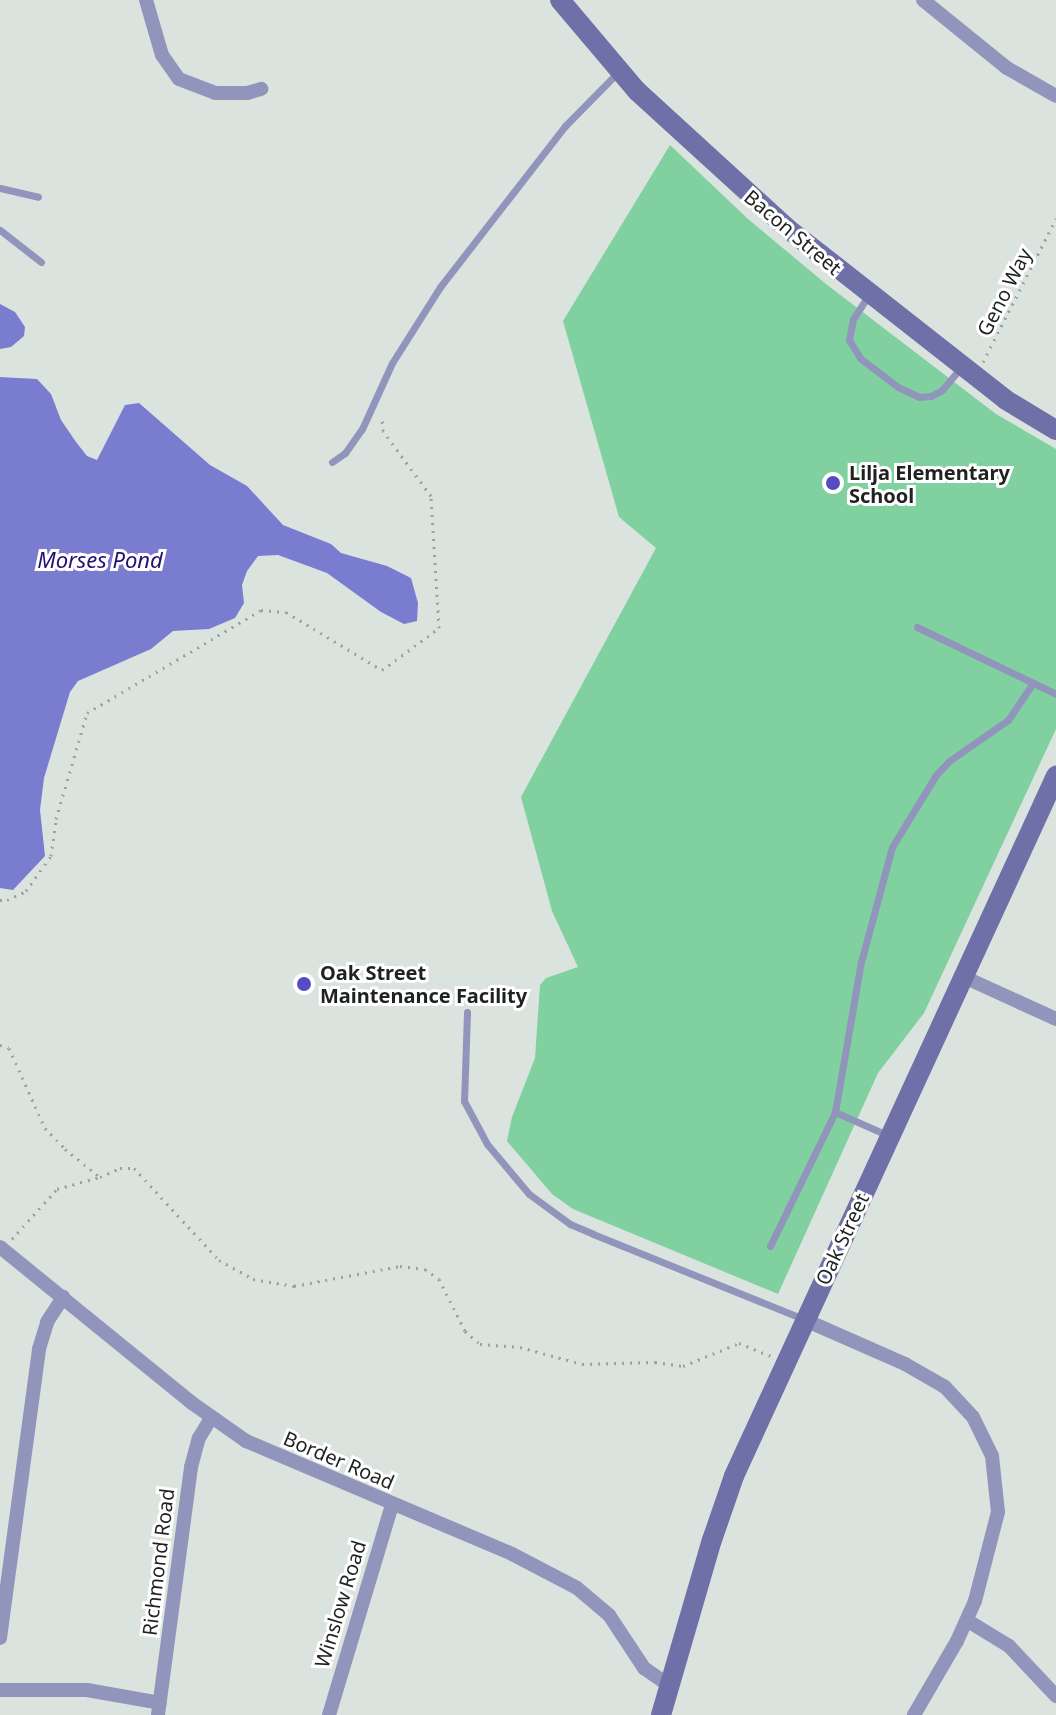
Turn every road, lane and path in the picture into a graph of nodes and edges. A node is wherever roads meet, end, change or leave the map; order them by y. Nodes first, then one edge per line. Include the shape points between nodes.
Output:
1 (146, 0) edge
2 (560, 0) edge
3 (923, 0) edge
4 (619, 72) junction
5 (261, 89) dead end
6 (1056, 96) edge
7 (0, 188) edge
8 (38, 197) dead end
9 (1056, 219) edge
10 (0, 230) edge
11 (41, 262) dead end
12 (869, 295) junction
13 (968, 371) junction
14 (379, 388) junction
15 (1056, 430) edge
16 (332, 462) dead end
17 (917, 627) dead end
18 (1033, 683) junction
19 (1056, 694) edge
20 (1056, 776) edge
21 (0, 900) edge
22 (964, 977) junction
23 (467, 1012) dead end
24 (1056, 1019) edge
25 (0, 1045) edge
26 (835, 1112) junction
27 (889, 1136) junction
28 (100, 1177) junction
29 (770, 1246) dead end
30 (2, 1248) edge
31 (63, 1297) junction
32 (805, 1320) junction
33 (785, 1362) junction
34 (211, 1418) junction
35 (392, 1505) junction
36 (968, 1621) junction
37 (0, 1638) edge
38 (670, 1686) junction
39 (0, 1690) edge
40 (1056, 1696) edge
41 (159, 1709) edge
42 (329, 1715) edge
43 (661, 1715) edge
44 (914, 1715) edge

1 - 5 street via 162,55 179,79 215,93
2 - 4 street, Bacon Street
3 - 6 street via 1007,68
4 - 12 street, Bacon Street via 735,183
4 - 14 lane via 565,126 440,287
7 - 8 lane
9 - 13 path, Geno Way via 1001,331
10 - 11 lane
12 - 13 street, Bacon Street
12 - 13 lane via 853,319 849,340 861,359 919,397 931,396
13 - 15 street, Bacon Street
14 - 16 lane via 362,429
14 - 21 path via 383,431 431,496 439,628 382,670 286,612 261,610 87,713 56,819 51,856 26,891
17 - 18 lane
18 - 19 lane
18 - 26 lane via 1008,720 936,775 892,847 861,962
20 - 22 street, Oak Street
22 - 24 street
22 - 27 street, Oak Street
23 - 32 lane via 464,1101 487,1144 529,1194 582,1229
25 - 28 path via 9,1048 45,1128
26 - 27 lane
26 - 29 lane
27 - 32 street, Oak Street
28 - 30 path via 57,1189
28 - 33 path via 134,1168 219,1260 253,1279 294,1286 400,1266 425,1269 439,1279 465,1331 480,1344 520,1347 582,1364 683,1366 739,1343
30 - 31 street, Border Road
31 - 34 street, Border Road
31 - 37 street via 47,1322 39,1349
32 - 33 street, Oak Street
32 - 36 street via 945,1387 984,1436 997,1474 998,1512
33 - 38 street, Oak Street via 722,1508
34 - 35 street, Border Road via 266,1450
34 - 41 street, Richmond Road via 191,1467
35 - 38 street, Border Road via 512,1554 577,1588 609,1615 644,1668
35 - 42 street, Winslow Road
36 - 40 street via 1009,1646
36 - 44 street
38 - 43 street, Oak Street
39 - 41 street via 87,1690

